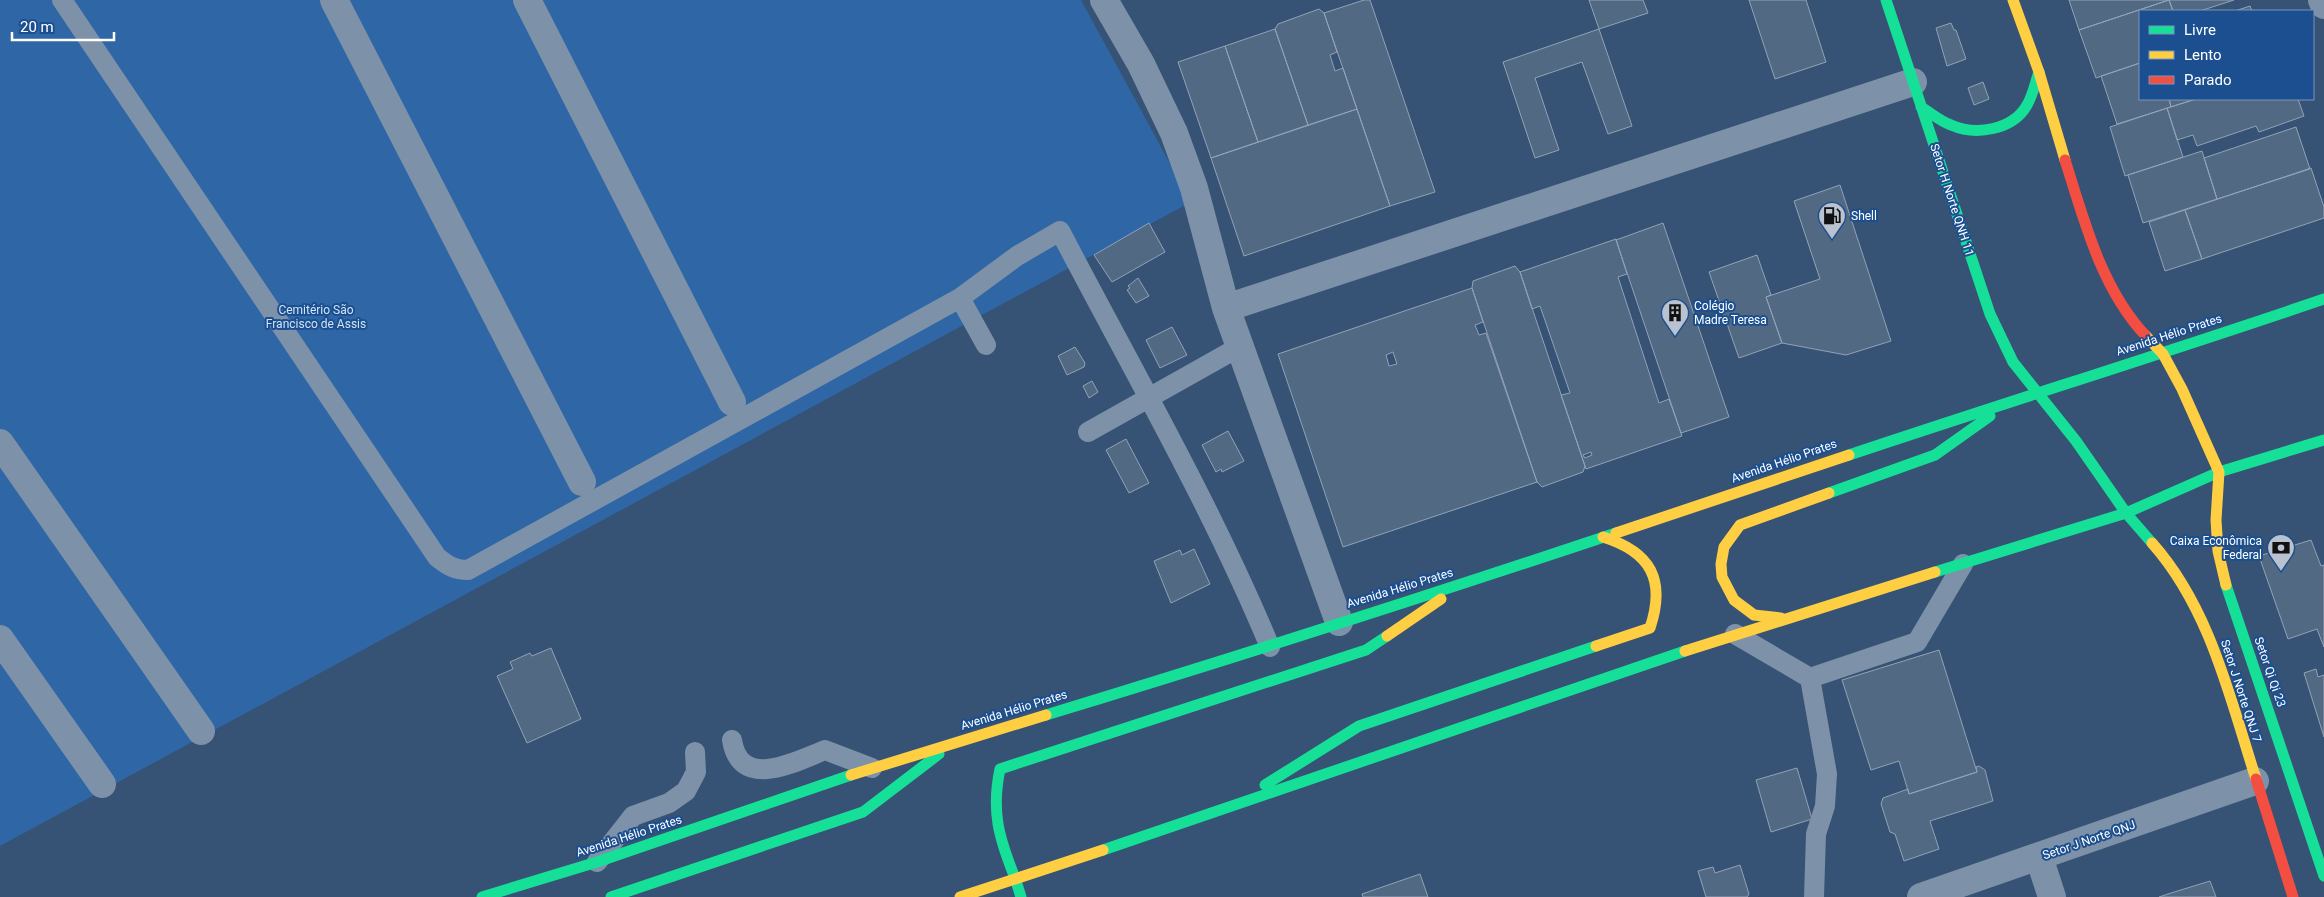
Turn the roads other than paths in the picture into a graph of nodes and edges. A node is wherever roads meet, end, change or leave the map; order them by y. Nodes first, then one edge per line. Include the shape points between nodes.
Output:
1 (62, 0) edge
2 (334, 0) edge
3 (527, 0) edge
4 (1104, 0) edge
5 (1886, 0) edge
6 (2012, 0) edge
7 (2322, 0) edge
8 (2324, 5) edge
9 (2039, 72) junction
10 (1917, 94) junction
11 (960, 298) junction
12 (2324, 299) edge
13 (1226, 308) junction
14 (986, 345) dead end
15 (1241, 346) junction
16 (2163, 354) junction
17 (2036, 392) junction
18 (1149, 397) junction
19 (2011, 400) junction
20 (732, 402) dead end
21 (1088, 432) dead end
22 (2324, 440) edge
23 (0, 443) edge
24 (2218, 472) junction
25 (582, 482) dead end
26 (2126, 513) junction
27 (1603, 537) junction
28 (1963, 564) junction
29 (1465, 582) junction
30 (1789, 617) junction
31 (1338, 622) junction
32 (1735, 634) junction
33 (0, 639) edge
34 (1270, 647) junction
35 (1810, 678) junction
36 (201, 731) dead end
37 (732, 740) dead end
38 (954, 743) junction
39 (695, 752) dead end
40 (872, 768) junction
41 (2255, 781) junction
42 (102, 784) dead end
43 (1226, 810) junction
44 (2039, 857) junction
45 (596, 862) junction
46 (2324, 876) edge
47 (1015, 878) junction
48 (482, 897) edge
49 (610, 897) edge
50 (960, 897) edge
51 (1021, 897) edge
52 (1814, 897) edge
53 (1921, 897) edge
54 (2052, 897) edge
55 (2293, 897) edge

1 - 11 lane via 437,557 457,570 468,570
2 - 25 street
3 - 20 street
4 - 13 street via 1141,64 1174,133 1194,188
5 - 10 main road, Setor H Norte QNH 11
6 - 9 main road
7 - 8 street
9 - 10 main road via 2027,106 2017,118 2003,126 1970,131 1952,126
9 - 16 main road via 2085,224 2113,290 2130,319
10 - 13 street
10 - 17 main road, Setor H Norte QNH 11 via 1990,314 2012,362
11 - 14 lane
11 - 18 lane via 1017,256 1060,231
12 - 16 main road, Avenida Hélio Prates
13 - 15 street
15 - 18 lane
15 - 31 street
16 - 17 main road, Avenida Hélio Prates
16 - 24 main road
17 - 19 main road, Avenida Hélio Prates
17 - 26 main road, Setor H Norte QNH 11 via 2076,441
18 - 21 lane
18 - 34 lane via 1240,576
19 - 27 main road, Avenida Hélio Prates
19 - 30 main road via 1935,456 1740,524 1723,549 1720,565 1728,592 1748,612 1761,617
22 - 24 main road
23 - 36 street
24 - 26 main road
24 - 46 main road, Setor Qi Qi 23 via 2216,520 2225,582
26 - 28 main road
26 - 41 main road, Setor J Norte QNJ 7 via 2158,549 2189,594 2219,662
27 - 29 main road, Avenida Hélio Prates
27 - 43 main road via 1619,540 1634,549 1654,576 1658,602 1650,628 1359,726
28 - 30 main road
28 - 35 lane via 1917,642
29 - 31 main road, Avenida Hélio Prates
29 - 47 main road via 1366,650 1000,769 993,794 995,823
30 - 32 main road
31 - 34 main road, Avenida Hélio Prates
32 - 35 lane
32 - 43 main road
33 - 42 street
34 - 38 main road, Avenida Hélio Prates
35 - 52 lane via 1827,774 1824,806 1816,834
37 - 40 lane via 738,756 756,769 774,768 825,750
38 - 40 main road, Avenida Hélio Prates
38 - 49 main road via 863,812
39 - 45 lane via 696,772 686,791 669,803 633,816
40 - 45 main road, Avenida Hélio Prates
41 - 44 street, Setor J Norte QNJ
41 - 55 main road, Setor J Norte QNJ 7
43 - 47 main road
44 - 53 street, Setor J Norte QNJ
44 - 54 street
45 - 48 main road, Avenida Hélio Prates
47 - 50 main road
47 - 51 main road

